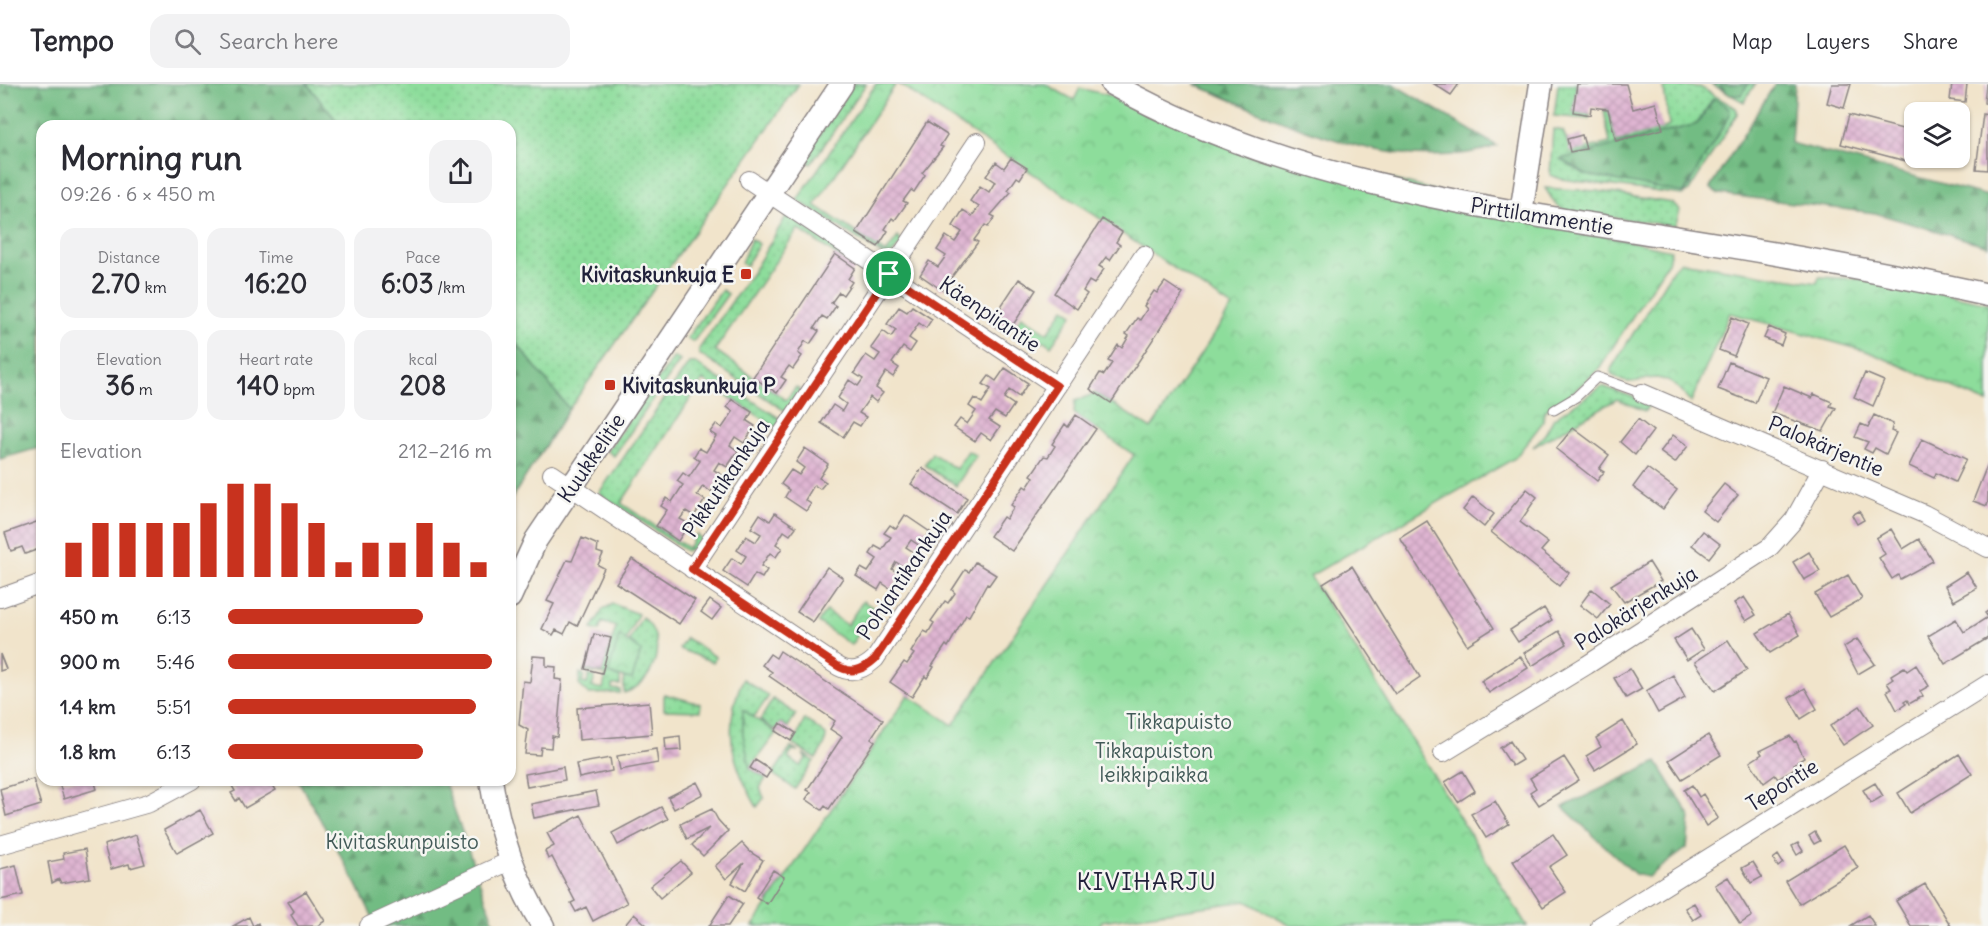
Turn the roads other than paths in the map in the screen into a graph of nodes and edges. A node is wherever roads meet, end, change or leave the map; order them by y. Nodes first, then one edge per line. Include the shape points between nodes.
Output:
1 (842, 84) edge
2 (1112, 84) edge
3 (1541, 84) edge
4 (977, 142) dead end
5 (749, 180) dead end
6 (768, 193) junction
7 (1521, 213) junction
8 (1144, 255) dead end
9 (889, 274) junction
10 (1988, 295) edge
11 (1057, 386) junction
12 (1642, 393) joint
13 (1554, 410) dead end
14 (1822, 469) junction
15 (552, 474) dead end
16 (572, 487) junction
17 (1988, 548) edge
18 (692, 569) junction
19 (516, 584) edge
20 (36, 585) edge
21 (0, 598) edge
22 (1988, 684) edge
23 (1443, 753) dead end
24 (181, 786) edge
25 (492, 786) edge
26 (0, 845) edge
27 (510, 861) junction
28 (369, 926) edge
29 (543, 926) edge
30 (1600, 926) edge

1 - 6 street, Kuukkelitie
2 - 7 street, Pirttilammentie via 1157,110 1336,175 1437,199
3 - 7 street
4 - 9 street, Pikkutikankuja
5 - 6 street, Käenpiiantie
6 - 9 street, Käenpiiantie
6 - 16 street, Kuukkelitie
7 - 10 street, Pirttilammentie
8 - 11 street, Pohjantikankuja
9 - 11 street, Käenpiiantie
9 - 18 street, Pikkutikankuja
11 - 18 street, Pohjantikankuja via 875,659 864,668 842,669
12 - 13 lane via 1597,377 1576,398
12 - 14 street, Palokärjentie
14 - 17 street, Palokärjentie via 1924,513
14 - 23 street, Palokärjenkuja via 1794,519 1770,547
15 - 16 street, Pohjantikankuja
16 - 18 street, Pohjantikankuja
16 - 19 street, Kuukkelitie via 536,540
20 - 21 street
22 - 30 street, Tepontie
24 - 26 street via 149,803
25 - 27 street
27 - 28 street
27 - 29 street

